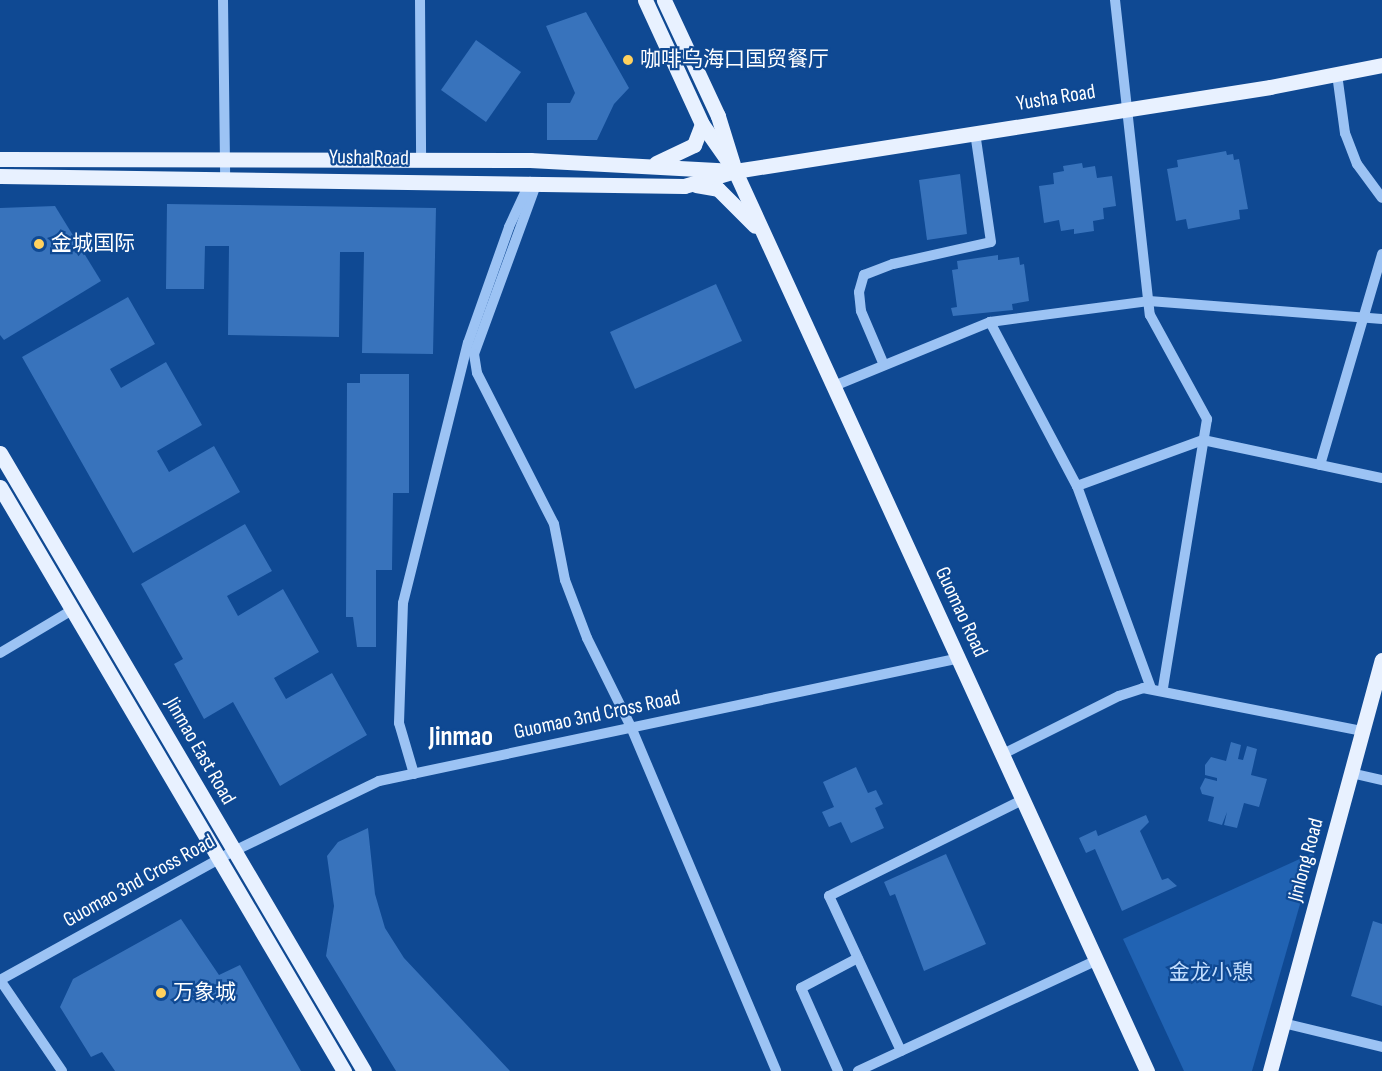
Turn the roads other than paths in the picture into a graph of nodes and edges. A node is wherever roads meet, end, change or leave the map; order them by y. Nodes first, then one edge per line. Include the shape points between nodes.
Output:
1 (223, 0) edge
2 (420, 0) edge
3 (645, 0) edge
4 (664, 0) edge
5 (1114, 0) edge
6 (1382, 65) edge
7 (1336, 74) junction
8 (1127, 109) junction
9 (718, 116) junction
10 (702, 124) junction
11 (975, 132) junction
12 (421, 155) dead end
13 (0, 159) edge
14 (225, 160) junction
15 (771, 164) junction
16 (646, 166) junction
17 (735, 171) junction
18 (0, 176) edge
19 (225, 176) junction
20 (534, 182) junction
21 (684, 186) junction
22 (1382, 198) edge
23 (768, 242) junction
24 (1382, 254) edge
25 (1149, 301) junction
26 (1365, 318) junction
27 (1382, 319) edge
28 (990, 322) junction
29 (884, 365) junction
30 (834, 386) junction
31 (1203, 440) junction
32 (0, 453) edge
33 (1320, 465) junction
34 (1382, 478) edge
35 (1077, 486) junction
36 (0, 487) edge
37 (72, 609) junction
38 (0, 652) edge
39 (960, 658) junction
40 (1382, 660) edge
41 (1151, 688) junction
42 (1163, 689) junction
43 (631, 727) junction
44 (1363, 731) junction
45 (1003, 754) junction
46 (1351, 773) junction
47 (414, 774) junction
48 (1382, 780) edge
49 (1024, 799) junction
50 (234, 851) junction
51 (219, 859) junction
52 (858, 958) junction
53 (1097, 960) junction
54 (0, 980) edge
55 (1283, 1023) junction
56 (1382, 1047) edge
57 (901, 1051) junction
58 (62, 1071) edge
59 (344, 1071) edge
60 (364, 1071) edge
61 (776, 1071) edge
62 (838, 1071) edge
63 (858, 1071) edge
64 (1147, 1071) edge
65 (1270, 1071) edge

1 - 14 street
2 - 12 street
3 - 10 main road, Guomao Road
4 - 9 main road, Guomao Road
5 - 8 street
6 - 7 main road, Yusha Road
7 - 8 main road, Yusha Road
7 - 22 street via 1345,133 1357,164
8 - 11 main road, Yusha Road
8 - 25 street
9 - 15 main road via 743,159 753,164
9 - 17 main road, Guomao Road
10 - 16 main road via 698,140 686,152
10 - 17 main road, Guomao Road
11 - 15 main road, Yusha Road
11 - 29 street via 991,243 864,274 859,292 861,311
13 - 14 main road, Yusha Road
14 - 16 main road, Yusha Road via 531,160
14 - 19 street
15 - 17 main road, Yusha Road
16 - 17 main road, Yusha Road
17 - 21 main road, Yusha Road
17 - 23 main road, Guomao Road
18 - 19 main road, Yusha Road
19 - 20 main road, Yusha Road
20 - 21 main road, Yusha Road
20 - 43 street via 474,354 475,364 554,524 565,580 587,638
20 - 47 street via 508,227 468,343 404,603 399,723
21 - 23 main road via 718,189
23 - 30 main road, Guomao Road
24 - 26 street
25 - 26 street
25 - 28 street
25 - 31 street via 1150,315 1207,419
26 - 27 street
26 - 33 street
28 - 29 street
28 - 35 street
29 - 30 street
30 - 39 main road, Guomao Road
31 - 33 street
31 - 35 street
31 - 42 street
32 - 50 main road, Jinmao East Road
33 - 34 street
35 - 41 street
36 - 37 main road, Jinmao East Road
37 - 38 street
37 - 51 main road, Jinmao East Road
39 - 43 street, Guomao 3nd Cross Road
39 - 45 main road, Guomao Road
40 - 44 main road, Jinlong Road
41 - 42 street
41 - 45 street via 1119,696
42 - 44 street
43 - 47 street, Guomao 3nd Cross Road
43 - 61 street
44 - 46 main road, Jinlong Road
45 - 49 main road, Guomao Road
46 - 48 street
46 - 55 main road, Jinlong Road
47 - 50 street, Guomao 3nd Cross Road via 379,781
49 - 52 street via 829,896
49 - 53 main road, Guomao Road
50 - 51 street, Guomao 3nd Cross Road
50 - 60 main road, Jinmao East Road
51 - 54 street, Guomao 3nd Cross Road
51 - 59 main road, Jinmao East Road
52 - 57 street
52 - 62 street via 801,988
53 - 57 street
53 - 64 main road, Guomao Road
54 - 58 street
55 - 56 street
55 - 65 main road, Jinlong Road
57 - 63 street

